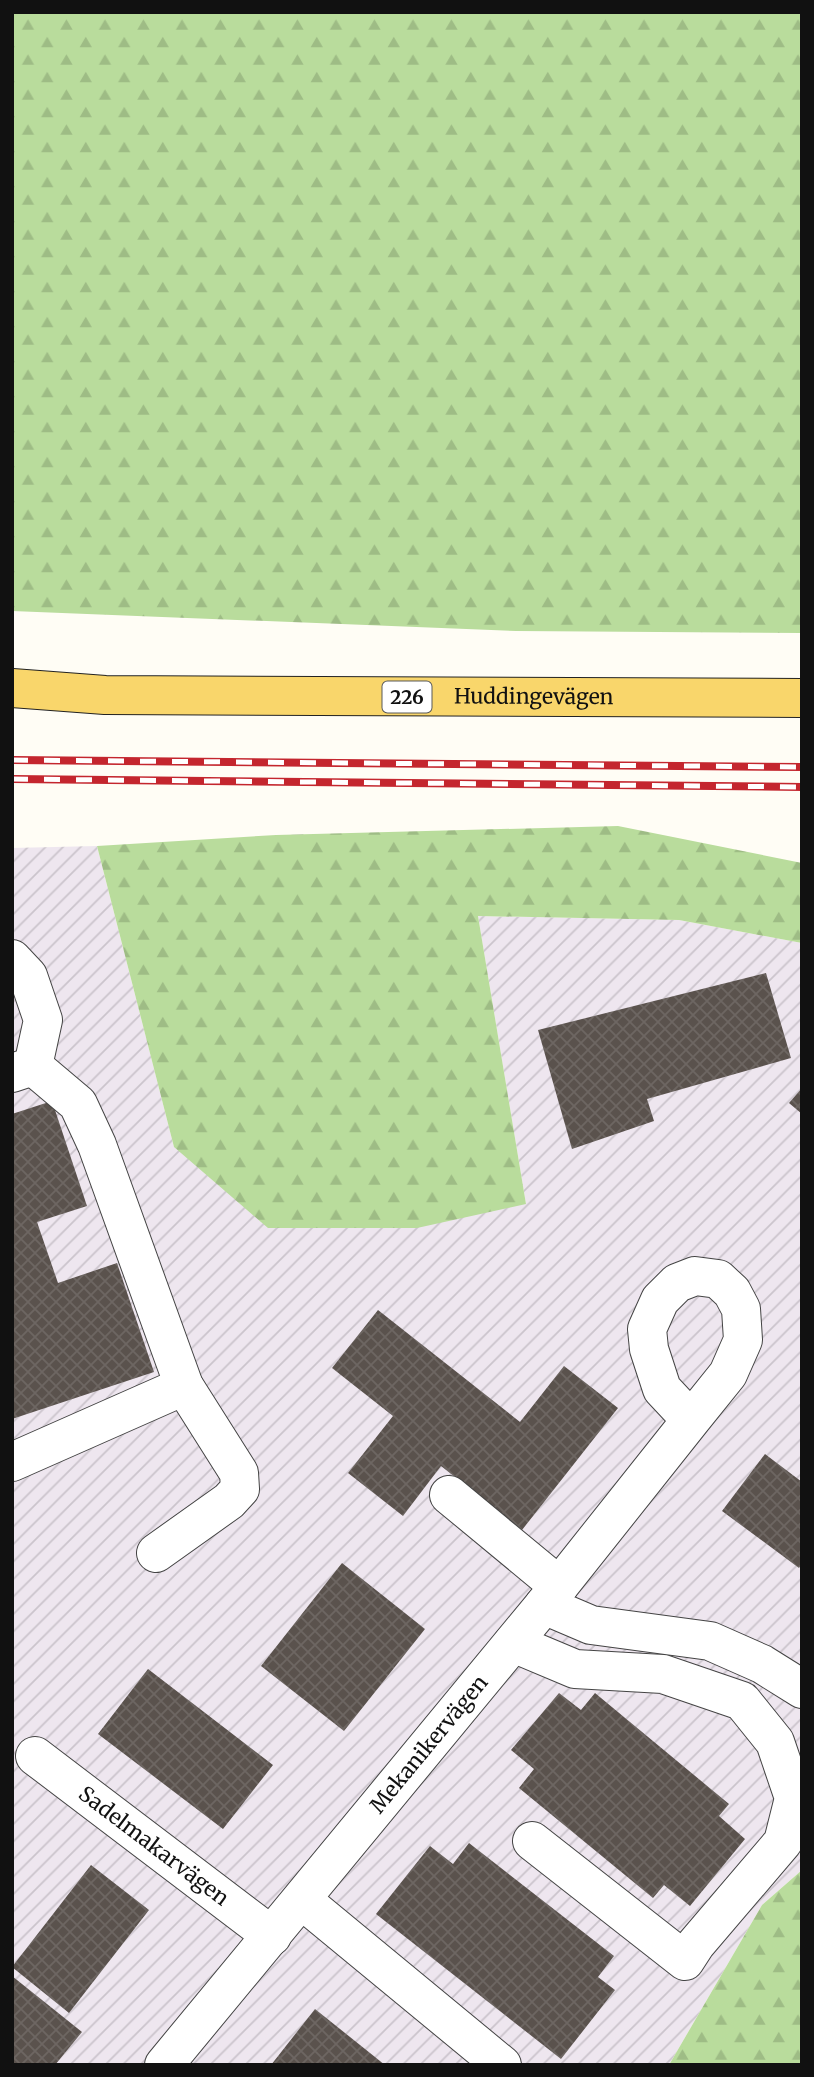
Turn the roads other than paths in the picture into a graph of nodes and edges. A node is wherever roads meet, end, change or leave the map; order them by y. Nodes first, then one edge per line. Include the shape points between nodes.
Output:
1 (12, 688) edge
2 (802, 698) edge
3 (12, 959) edge
4 (23, 1069) edge
5 (184, 1386) junction
6 (691, 1420) dead end
7 (12, 1462) edge
8 (449, 1495) dead end
9 (156, 1553) dead end
10 (552, 1595) junction
11 (513, 1643) junction
12 (802, 1689) edge
13 (36, 1756) dead end
14 (532, 1841) dead end
15 (302, 1900) junction
16 (272, 1936) junction
17 (164, 2065) edge
18 (502, 2065) edge

1 - 2 main road, Huddingevägen / 226 via 105,695
3 - 4 street via 28,976 43,1020
4 - 5 street via 78,1104
5 - 7 street
5 - 9 street via 239,1473 240,1489
6 - 10 street, Mekanikervägen
8 - 10 street
10 - 11 street, Mekanikervägen
10 - 12 street via 591,1625 710,1641 762,1664
11 - 14 street via 575,1669 663,1674 742,1701 775,1742 794,1798 783,1842 685,1961
11 - 15 street, Mekanikervägen
13 - 16 street, Sadelmakarvägen
15 - 16 street, Mekanikervägen
15 - 18 street
16 - 17 street, Mekanikervägen

